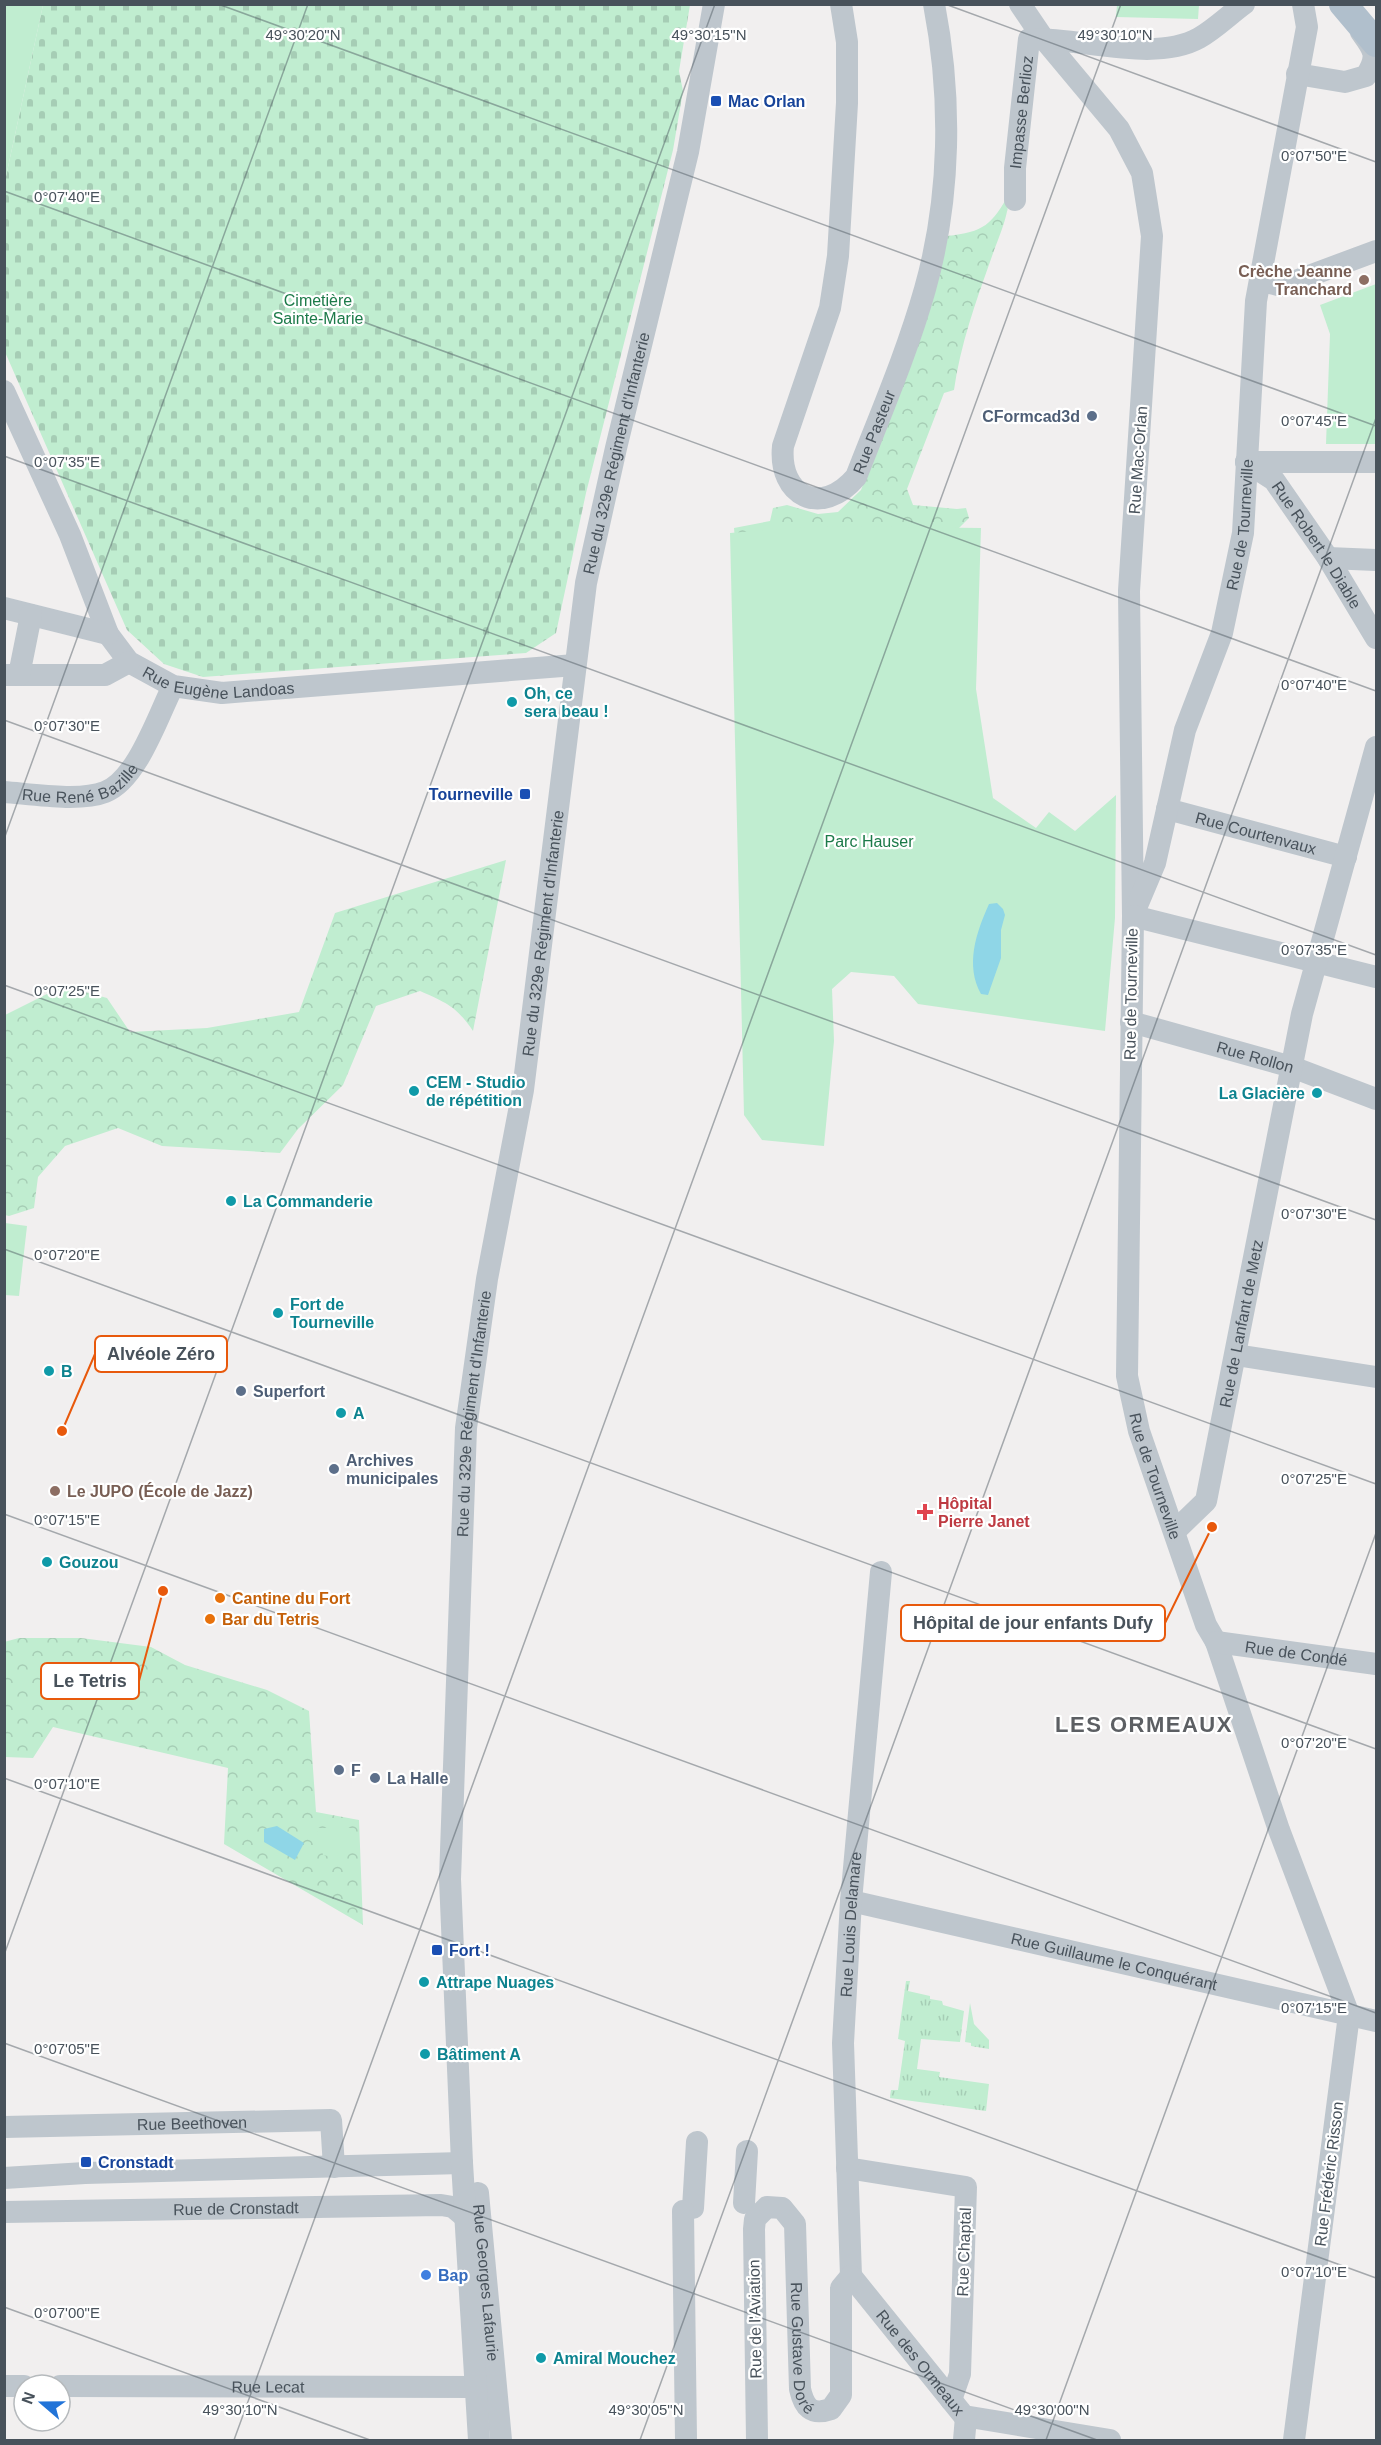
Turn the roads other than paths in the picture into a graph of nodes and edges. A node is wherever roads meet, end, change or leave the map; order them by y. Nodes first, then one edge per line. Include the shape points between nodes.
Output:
1 (714, 4) edge
2 (841, 4) edge
3 (933, 4) edge
4 (1020, 4) edge
5 (1244, 4) edge
6 (1303, 4) edge
7 (1342, 4) edge
8 (1043, 38) junction
9 (1377, 43) edge
10 (1298, 74) junction
11 (1016, 200) dead end
12 (1377, 251) edge
13 (1259, 274) junction
14 (4, 391) edge
15 (1246, 462) junction
16 (1377, 462) edge
17 (1328, 558) junction
18 (1377, 560) edge
19 (4, 608) edge
20 (32, 615) junction
21 (108, 634) junction
22 (1377, 638) edge
23 (129, 662) junction
24 (574, 664) junction
25 (12, 675) edge
26 (173, 686) junction
27 (1377, 747) edge
28 (7, 798) edge
29 (1167, 809) junction
30 (1346, 857) junction
31 (1133, 916) junction
32 (1316, 963) junction
33 (1377, 977) edge
34 (1131, 1022) junction
35 (1292, 1067) junction
36 (1377, 1099) edge
37 (1236, 1355) junction
38 (1377, 1377) edge
39 (1175, 1531) junction
40 (881, 1572) dead end
41 (1216, 1642) junction
42 (1377, 1664) edge
43 (851, 1901) junction
44 (1349, 2015) junction
45 (1377, 2022) edge
46 (4, 2127) edge
47 (460, 2128) junction
48 (697, 2142) dead end
49 (747, 2151) dead end
50 (462, 2163) junction
51 (334, 2168) junction
52 (847, 2169) junction
53 (4, 2178) edge
54 (478, 2194) junction
55 (744, 2203) dead end
56 (772, 2206) joint
57 (4, 2212) edge
58 (465, 2217) junction
59 (851, 2277) junction
60 (72, 2386) edge
61 (477, 2387) junction
62 (951, 2400) junction
63 (966, 2417) junction
64 (479, 2440) edge
65 (501, 2440) edge
66 (686, 2440) edge
67 (757, 2440) edge
68 (964, 2440) edge
69 (1110, 2440) edge
70 (1294, 2440) edge

1 - 24 street, Rue du 329e Régiment d'Infanterie via 688,152 616,448 586,583
2 - 3 street, Rue Pasteur via 847,42 847,103 838,256 830,308 783,446 782,462 794,488 820,500 845,491 856,477 925,289 938,228 947,128 943,54
4 - 8 street
5 - 8 street via 1198,38 1176,46 1147,48
6 - 10 street via 1307,27
7 - 9 main road
7 - 10 street via 1374,50 1374,63 1366,76 1345,82
8 - 11 street, Impasse Berlioz via 1029,39 1015,168
8 - 31 street, Rue Mac-Orlan via 1119,129 1142,173 1152,230 1130,591
10 - 13 street, Rue de Tourneville
12 - 13 street via 1282,286
13 - 15 street, Rue de Tourneville
14 - 21 street, Rue Eugène Landoas via 70,535
15 - 16 street
15 - 17 street, Rue Robert le Diable via 1274,480
15 - 29 street, Rue de Tourneville via 1243,533 1222,633 1185,730
17 - 18 street
17 - 22 street, Rue Robert le Diable
19 - 20 street
20 - 21 street
20 - 25 street
21 - 23 street, Rue Eugène Landoas
23 - 25 street via 105,675
23 - 26 street, Rue Eugène Landoas
24 - 26 street, Rue Eugène Landoas via 222,693
24 - 47 street, Rue du 329e Régiment d'Infanterie via 523,1090 487,1279 466,1428 450,1879
26 - 28 street, Rue René Bazille via 131,770 120,783 89,796
27 - 30 street, Rue de Lanfant de Metz
29 - 30 street, Rue Courtenvaux
29 - 31 street, Rue de Tourneville via 1155,863
30 - 32 street, Rue de Lanfant de Metz
31 - 32 street
31 - 34 street, Rue de Tourneville
32 - 33 street
32 - 35 street, Rue de Lanfant de Metz
34 - 35 street, Rue Rollon
34 - 39 street, Rue de Tourneville via 1127,1376 1138,1431
35 - 36 street, Rue Rollon
35 - 37 street, Rue de Lanfant de Metz
37 - 38 street
37 - 39 street, Rue de Lanfant de Metz via 1206,1501
39 - 41 street, Rue de Tourneville via 1206,1625
40 - 43 street, Rue Louis Delamare
41 - 42 street, Rue de Condé
41 - 44 street, Rue de Tourneville via 1279,1830
43 - 44 street, Rue Guillaume le Conquérant
43 - 52 street, Rue Louis Delamare via 843,2043
44 - 45 street, Rue Guillaume le Conquérant
44 - 70 street, Rue Frédéric Risson
46 - 51 street, Rue Beethoven via 331,2120
47 - 50 street, Rue du 329e Régiment d'Infanterie
47 - 54 street, Rue Georges Lafaurie via 472,2159
48 - 66 street via 688,2209
49 - 55 street
50 - 51 street
50 - 54 street
50 - 58 street, Rue Georges Lafaurie
51 - 53 street
52 - 59 street, Rue Louis Delamare
52 - 62 street, Rue Chaptal via 966,2187 960,2374
54 - 65 street, Rue Georges Lafaurie
56 - 59 street, Rue Gustave Doré via 788,2212 795,2224 800,2389 803,2402 816,2413 831,2409 841,2395 841,2288
56 - 67 street, Rue de l'Aviation via 758,2214 754,2229
57 - 58 street, Rue de Cronstadt via 441,2205 453,2207
58 - 61 street, Rue Georges Lafaurie
59 - 62 street, Rue des Ormeaux
60 - 61 street, Rue Lecat
61 - 64 street, Rue Georges Lafaurie
62 - 63 street, Rue des Ormeaux
63 - 68 street
63 - 69 street, Rue des Ormeaux

